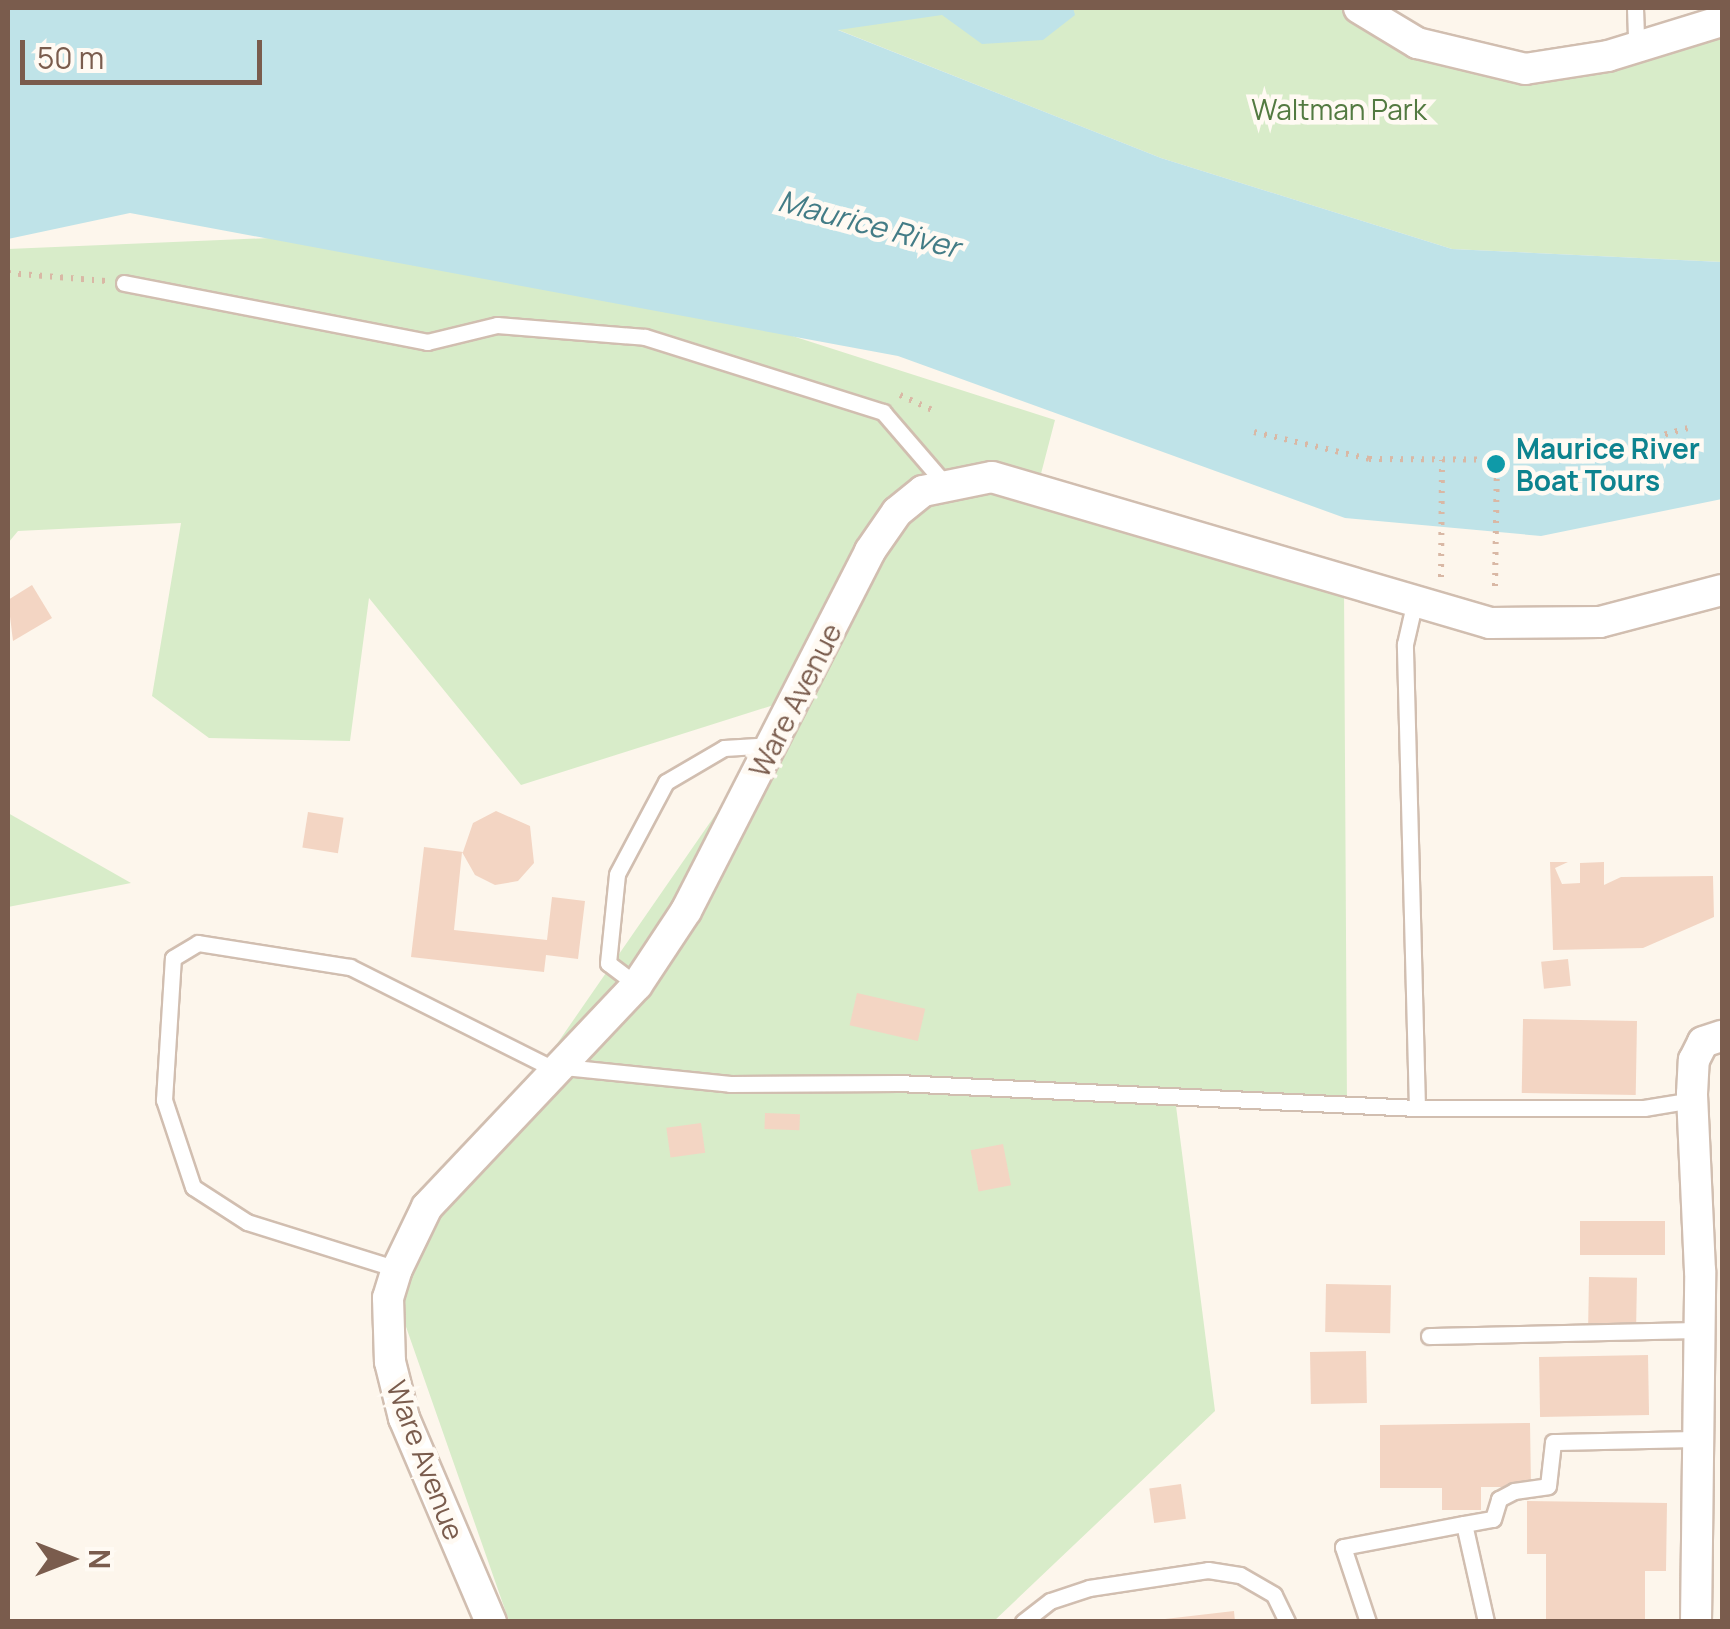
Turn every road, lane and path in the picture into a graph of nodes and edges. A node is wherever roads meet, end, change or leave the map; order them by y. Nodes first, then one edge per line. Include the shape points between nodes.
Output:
1 (1359, 8) edge
2 (1635, 8) edge
3 (1722, 21) edge
4 (1636, 46) junction
5 (8, 273) edge
6 (124, 283) joint
7 (1688, 428) dead end
8 (1254, 432) dead end
9 (1442, 460) junction
10 (1497, 460) junction
11 (944, 482) junction
12 (1441, 576) dead end
13 (1495, 586) dead end
14 (1722, 590) edge
15 (1414, 606) junction
16 (773, 744) junction
17 (637, 985) junction
18 (1722, 1036) edge
19 (562, 1070) junction
20 (1693, 1100) junction
21 (1417, 1108) junction
22 (397, 1269) junction
23 (1711, 1271) edge
24 (1429, 1336) dead end
25 (1707, 1340) edge
26 (1698, 1439) junction
27 (1464, 1524) junction
28 (491, 1622) edge
29 (1022, 1622) edge
30 (1287, 1622) edge
31 (1368, 1622) edge
32 (1486, 1622) edge
33 (1696, 1622) edge

1 - 4 street via 1417,43 1525,69
2 - 4 lane
3 - 4 street
5 - 6 path
6 - 11 lane via 427,342 498,325 645,337 883,412
7 - 10 path via 1574,460
8 - 9 path via 1369,459
9 - 10 path
9 - 12 path
10 - 13 path
11 - 15 street, Ware Avenue via 992,477 1068,496
11 - 16 street, Ware Avenue via 898,512 870,551
14 - 15 street, Ware Avenue via 1600,622 1490,622
15 - 21 lane via 1404,644
16 - 17 street, Ware Avenue via 686,911
16 - 17 lane via 724,748 666,782 618,874 608,962
17 - 19 street, Ware Avenue
18 - 20 street via 1704,1042 1694,1060
19 - 21 lane via 730,1084 898,1083
19 - 22 street, Ware Avenue via 428,1207
19 - 22 lane via 350,967 198,942 173,958 164,1100 193,1186 247,1222
20 - 21 lane via 1644,1108
20 - 23 street
22 - 28 street, Ware Avenue via 388,1298 390,1362 404,1418
23 - 25 street
24 - 25 lane
25 - 26 street
26 - 27 lane via 1553,1442 1548,1486 1514,1492 1499,1500 1493,1519
26 - 33 street
27 - 31 lane via 1343,1548
27 - 32 lane
29 - 30 lane via 1050,1601 1088,1588 1208,1570 1240,1576 1274,1595

